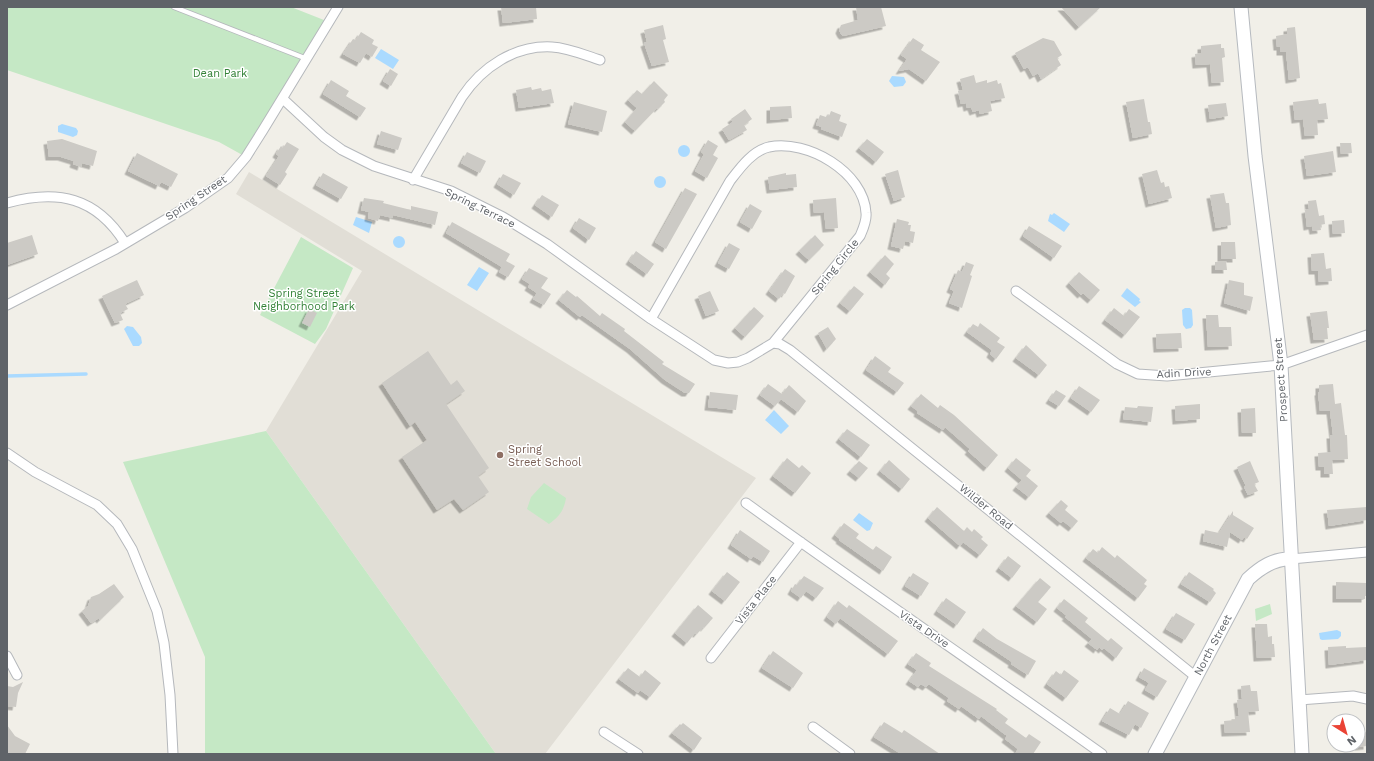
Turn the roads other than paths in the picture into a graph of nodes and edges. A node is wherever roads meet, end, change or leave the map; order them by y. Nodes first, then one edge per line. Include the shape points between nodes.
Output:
1 (174, 7) edge
2 (338, 7) edge
3 (1241, 7) edge
4 (308, 59) junction
5 (600, 60) dead end
6 (283, 99) junction
7 (413, 180) junction
8 (7, 203) edge
9 (125, 243) junction
10 (1016, 291) dead end
11 (7, 305) edge
12 (651, 319) junction
13 (1367, 335) edge
14 (773, 343) junction
15 (1281, 365) junction
16 (7, 453) edge
17 (746, 503) dead end
18 (801, 542) junction
19 (1367, 552) edge
20 (1291, 559) junction
21 (7, 656) edge
22 (710, 658) dead end
23 (17, 675) dead end
24 (1196, 677) junction
25 (1367, 699) edge
26 (1299, 700) junction
27 (813, 727) dead end
28 (604, 732) dead end
29 (173, 754) edge
30 (638, 754) edge
31 (850, 754) edge
32 (1102, 754) edge
33 (1155, 754) edge
34 (1302, 754) edge

1 - 4 lane
2 - 4 street, Spring Street
3 - 15 street, Prospect Street via 1255,156
4 - 6 street, Spring Street
5 - 7 street via 552,47 535,48 514,54 491,66 470,84
6 - 7 street, Spring Terrace via 342,150 374,166
6 - 9 street, Spring Street via 246,157 228,178 185,208
7 - 12 street, Spring Terrace via 451,191 503,217 547,244
8 - 9 street via 37,196 55,196 72,200 104,217
9 - 11 street, Spring Street
10 - 15 street, Adin Drive via 1117,364 1138,374 1167,376
12 - 14 street, Spring Circle via 714,360 728,363 748,358
12 - 14 street, Spring Circle via 729,183 742,166 754,154 768,147 800,147 835,165 850,177 863,198 866,221 860,236
13 - 15 street, Adin Drive
14 - 24 street, Wilder Road via 790,350
15 - 20 street, Prospect Street
16 - 29 street via 35,472 97,505 117,524 132,549 157,611 164,643
17 - 18 street, Vista Drive
18 - 22 street, Vista Place
18 - 32 street, Vista Drive
19 - 20 street
20 - 24 street, North Street via 1281,559 1259,569 1248,579
20 - 26 street, Prospect Street
21 - 23 street
24 - 33 street, North Street
25 - 26 street via 1353,696
26 - 34 street, Prospect Street
27 - 31 street
28 - 30 street

